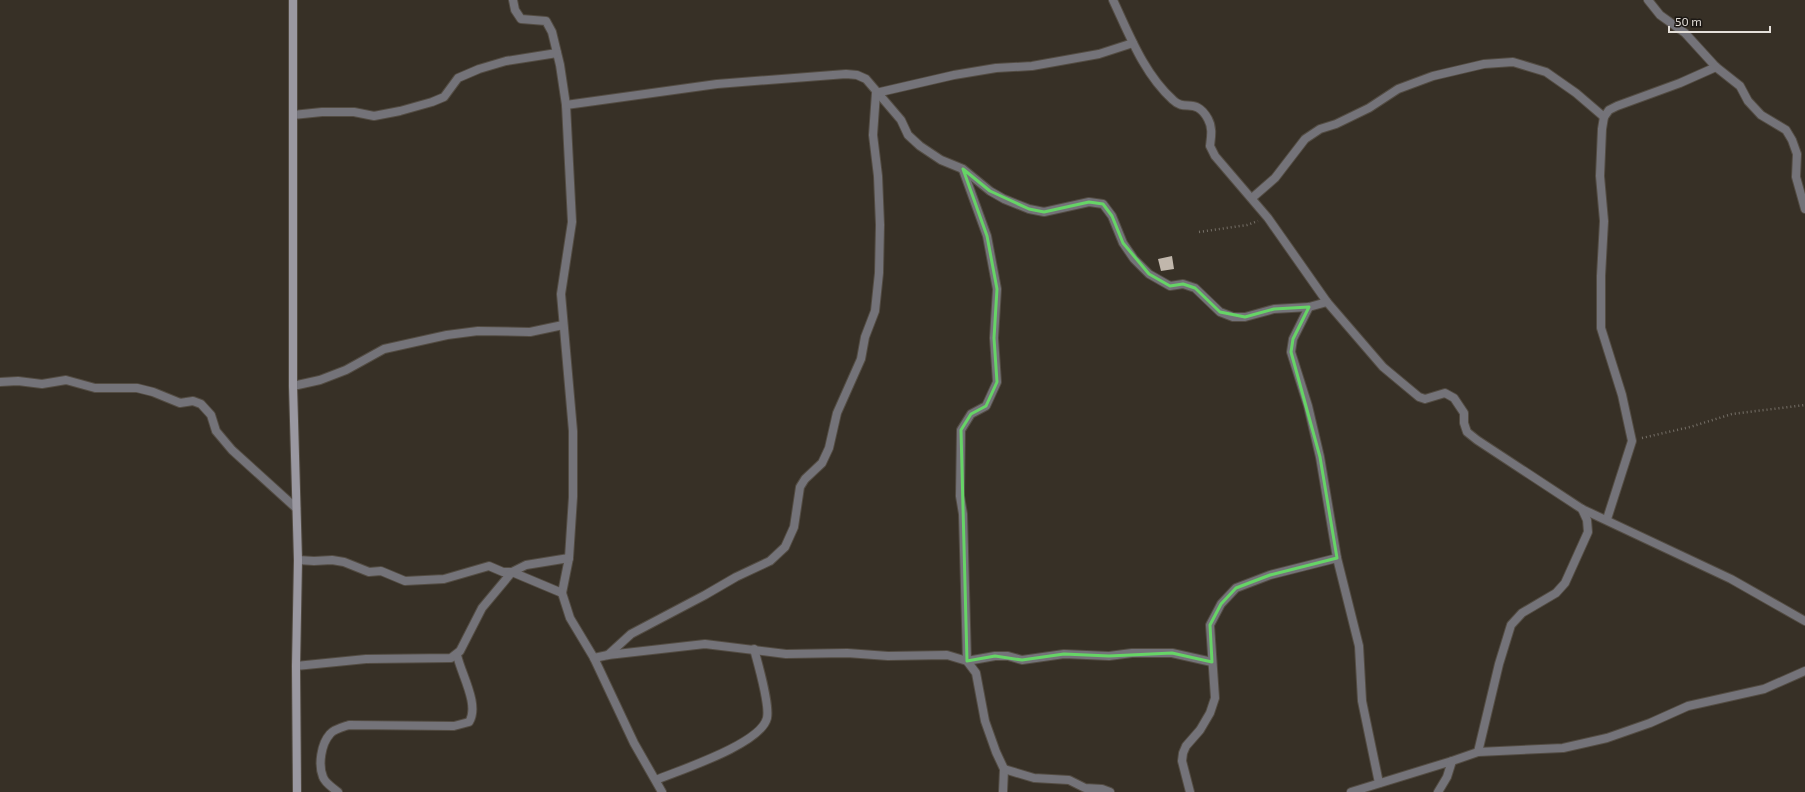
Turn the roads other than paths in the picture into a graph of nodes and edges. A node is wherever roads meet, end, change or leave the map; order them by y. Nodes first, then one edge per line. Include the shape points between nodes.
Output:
1 (293, 0) edge
2 (513, 0) edge
3 (1113, 0) edge
4 (1648, 0) edge
5 (1133, 44) junction
6 (557, 53) junction
7 (1716, 67) junction
8 (876, 93) junction
9 (566, 105) junction
10 (293, 115) junction
11 (1604, 117) junction
12 (963, 169) junction
13 (1252, 198) junction
14 (1805, 209) edge
15 (1327, 302) junction
16 (1308, 307) junction
17 (563, 325) junction
18 (0, 382) edge
19 (293, 386) junction
20 (296, 508) junction
21 (1582, 509) junction
22 (1607, 519) junction
23 (569, 558) junction
24 (1337, 558) junction
25 (298, 560) junction
26 (512, 572) junction
27 (562, 593) junction
28 (1805, 621) edge
29 (754, 649) junction
30 (457, 655) junction
31 (608, 655) junction
32 (594, 658) junction
33 (966, 661) junction
34 (1212, 662) junction
35 (296, 666) junction
36 (1805, 671) edge
37 (1478, 752) junction
38 (1452, 761) junction
39 (1004, 769) junction
40 (656, 780) junction
41 (1379, 783) junction
42 (296, 792) edge
43 (338, 792) edge
44 (662, 792) edge
45 (1003, 792) edge
46 (1110, 792) edge
47 (1190, 792) edge
48 (1351, 792) edge
49 (1438, 792) edge

1 - 10 main road
2 - 6 street via 515,10 521,19 546,21 552,32
3 - 5 street
4 - 7 street via 1660,15 1685,33
5 - 8 street via 1099,54 1032,66 996,68 961,74
5 - 13 street via 1155,80 1174,102 1192,104 1201,109 1209,120 1212,133 1210,146 1215,156
6 - 9 street
6 - 10 street via 506,61 479,69 458,78 444,97 400,111 374,116 354,112
7 - 11 street via 1680,84 1617,106
7 - 14 street via 1740,86 1761,115 1786,130 1797,154 1796,177
8 - 9 street via 866,79 846,74 717,84
8 - 12 street via 900,120 908,135 920,146 941,160
8 - 31 street via 873,135 880,226 875,311 860,359 837,413 829,448 822,463 800,487 794,526 784,547 770,561 736,576 706,595 631,634
9 - 17 street via 572,222 561,294
10 - 19 main road
11 - 13 street via 1546,72 1513,62 1484,64 1434,76 1398,89 1369,108 1320,129 1305,139 1275,178
11 - 22 street via 1600,176 1604,221 1602,328 1632,440
12 - 16 street via 990,191 1029,209 1044,212 1089,202 1103,204 1112,216 1123,243 1149,274 1170,286 1183,284 1195,288 1220,312 1233,317 1245,317 1274,309
12 - 33 street via 987,236 998,289 994,338 998,382 986,406 971,414 961,430 960,496 963,514
13 - 15 street
15 - 16 street
15 - 21 street via 1383,367 1419,397 1425,399 1445,394 1454,398 1464,413 1467,432
16 - 24 street via 1293,339 1291,352 1308,406 1320,457
17 - 19 street via 530,332 478,331 447,335 384,349 346,370 320,380
17 - 23 street via 573,431 573,497
18 - 20 street via 42,384 66,380 95,388 137,388 180,403 193,401 201,404 211,416 216,430 232,450
19 - 20 main road
20 - 25 main road
21 - 22 street
21 - 37 street via 1587,520 1588,532 1565,583 1556,593 1522,613 1511,625
22 - 28 street via 1731,579
23 - 26 street via 526,565
23 - 27 street
24 - 34 street via 1270,575 1236,588 1221,604 1210,625
24 - 41 street via 1359,646 1362,701
25 - 26 street via 344,562 369,572 381,571 405,581 444,579 488,566 503,572
25 - 35 main road
26 - 27 street
26 - 30 street via 482,608
27 - 32 street via 570,618
29 - 31 street via 705,644
29 - 33 street via 786,654 947,655
29 - 40 street via 768,709 765,724 744,743
30 - 35 street via 451,658 366,659
30 - 43 street via 473,706 473,716 469,722 448,726 349,725 339,728 330,734 321,756 323,777
31 - 32 street
32 - 40 street via 634,743
33 - 34 street via 995,656 1022,660 1064,654 1109,656 1172,653
33 - 39 street via 976,673 985,721
34 - 47 street via 1214,698 1210,713 1183,753 1182,761
35 - 42 main road
36 - 37 street via 1764,688 1688,706 1607,738 1563,748
37 - 38 street
38 - 41 street
38 - 49 street via 1447,777
39 - 45 street
39 - 46 street via 1034,778 1069,780 1085,788
40 - 44 street
41 - 48 street

